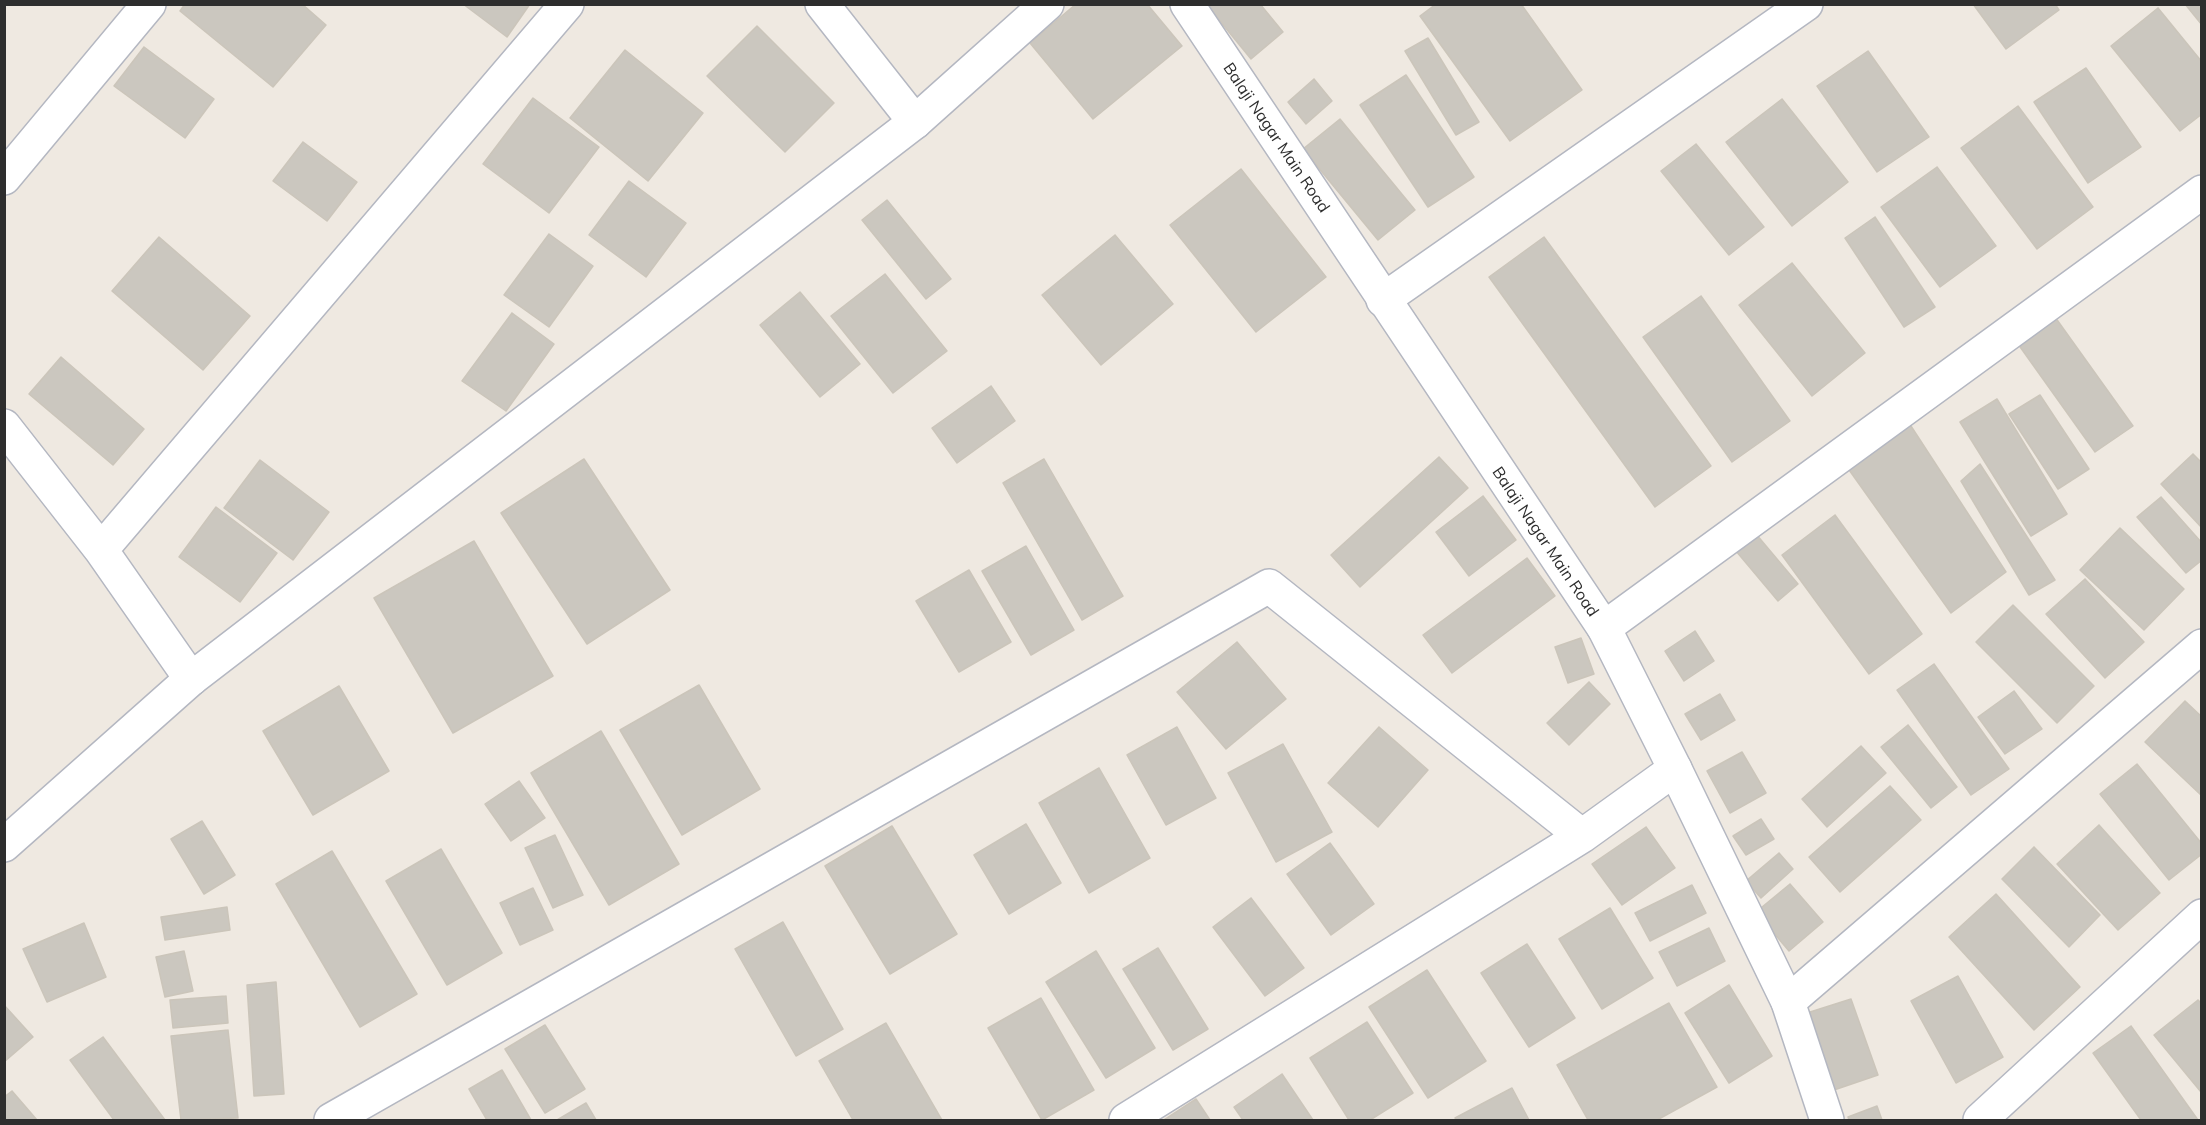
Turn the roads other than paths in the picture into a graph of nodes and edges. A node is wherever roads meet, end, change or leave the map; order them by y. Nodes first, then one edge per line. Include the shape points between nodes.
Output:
1 (149, 4) edge
2 (567, 4) edge
3 (822, 4) edge
4 (1047, 4) edge
5 (1187, 4) edge
6 (1806, 4) edge
7 (915, 122) junction
8 (4, 178) edge
9 (2202, 192) edge
10 (1383, 300) junction
11 (4, 426) edge
12 (101, 550) junction
13 (1604, 628) junction
14 (2202, 645) edge
15 (191, 679) junction
16 (1675, 769) junction
17 (1582, 836) junction
18 (4, 845) edge
19 (2202, 916) edge
20 (1788, 1002) junction
21 (331, 1120) edge
22 (1126, 1120) edge
23 (1827, 1120) edge
24 (1980, 1120) edge

1 - 8 street
2 - 12 street
3 - 7 street
4 - 7 street
5 - 10 street, Balaji Nagar Main Road
6 - 10 street
7 - 15 street
9 - 13 street
10 - 13 street, Balaji Nagar Main Road
11 - 12 street
12 - 15 street
13 - 16 street, Balaji Nagar Main Road
14 - 20 street
15 - 18 street
16 - 17 street
16 - 20 street, Balaji Nagar Main Road
17 - 21 street via 1269,586
17 - 22 street
19 - 24 street
20 - 23 street, Balaji Nagar Main Road

